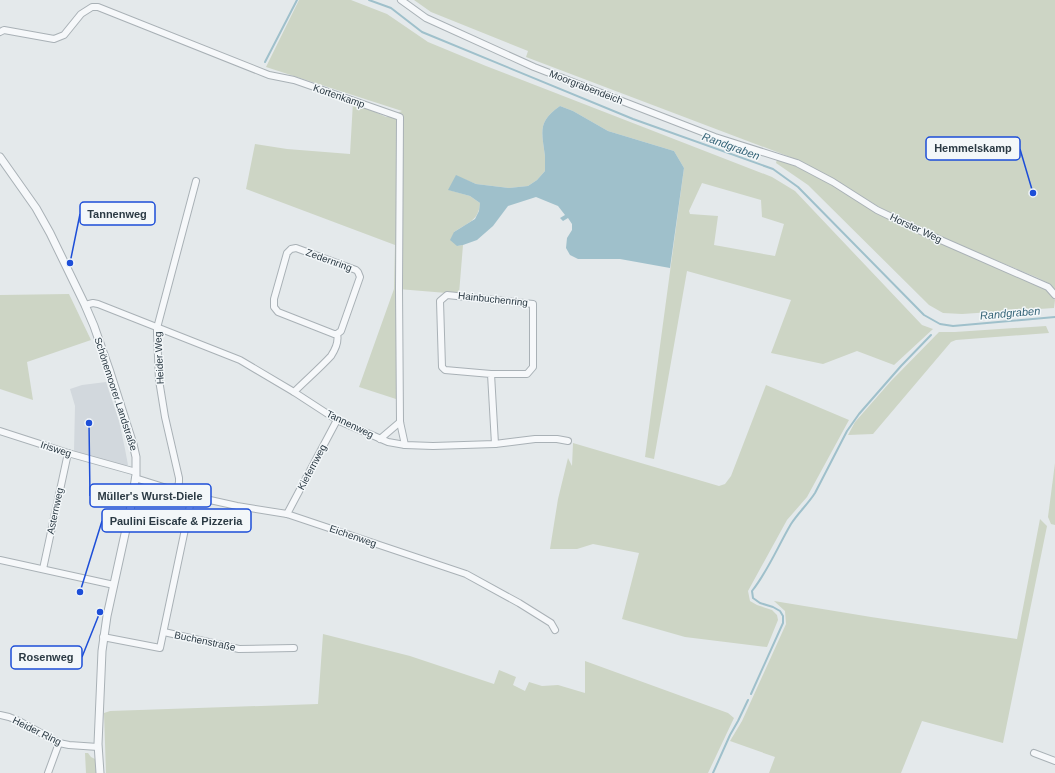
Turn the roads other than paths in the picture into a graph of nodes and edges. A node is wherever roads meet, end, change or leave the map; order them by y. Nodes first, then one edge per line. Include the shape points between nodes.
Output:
1 (401, 0) edge
2 (0, 32) edge
3 (778, 157) joint
4 (1, 159) edge
5 (196, 181) dead end
6 (1055, 295) edge
7 (85, 305) junction
8 (157, 328) junction
9 (337, 334) junction
10 (491, 374) junction
11 (294, 392) junction
12 (337, 420) junction
13 (400, 422) junction
14 (0, 431) edge
15 (380, 439) junction
16 (568, 441) dead end
17 (495, 444) junction
18 (405, 445) junction
19 (68, 453) junction
20 (136, 475) junction
21 (177, 491) junction
22 (192, 496) junction
23 (287, 514) junction
24 (0, 560) edge
25 (43, 570) junction
26 (114, 585) junction
27 (555, 630) dead end
28 (164, 632) junction
29 (103, 637) junction
30 (294, 648) dead end
31 (0, 715) edge
32 (59, 743) junction
33 (98, 747) junction
34 (1034, 753) dead end
35 (1055, 761) edge
36 (48, 773) edge
37 (100, 773) edge

1 - 3 street, Moorgrabendeich via 426,18 534,67 715,138
2 - 13 street, Kortenkamp via 4,30 54,39 64,35 81,14 92,7 98,7 269,75 294,80 400,117
3 - 6 street, Horster Weg via 803,166 833,182 877,210 1034,280 1048,287
4 - 7 street, Schönemoorer Landstraße via 36,208
5 - 8 street, Heider Weg
7 - 8 street, Tannenweg via 98,304
7 - 20 street, Schönemoorer Landstraße via 133,444
8 - 11 street, Tannenweg via 240,360
8 - 21 street, Heider Weg via 158,380 179,478
9 - 9 street, Zedernring via 278,312 274,307 287,253 291,248 356,270 360,275 341,331
9 - 11 street, Zedernring via 337,344 332,355
10 - 10 street, Hainbuchenring via 445,370 442,367 440,301 448,295 533,304 533,367 527,374
10 - 17 street
11 - 12 street, Tannenweg
12 - 15 street, Tannenweg
12 - 23 street, Kiefernweg
13 - 15 street
13 - 18 street, Kortenkamp
14 - 19 street, Irisweg
15 - 18 street, Tannenweg
16 - 17 street, Tannenweg via 535,439
17 - 18 street, Tannenweg
19 - 20 street, Irisweg
19 - 25 street, Asternweg
20 - 21 street, Eichenweg
20 - 26 street, Schönemoorer Landstraße
21 - 22 street, Eichenweg
22 - 23 street, Eichenweg
22 - 28 street
23 - 27 street, Eichenweg via 466,574 526,607 551,623
24 - 25 street
25 - 26 street
26 - 29 street, Schönemoorer Landstraße
28 - 29 street via 160,648
28 - 30 street, Buchenstraße via 239,649
29 - 33 street, Schönemoorer Landstraße
31 - 32 street, Heider Ring via 19,721
32 - 33 street, Heider Ring
32 - 36 street
33 - 37 street, Schönemoorer Landstraße
34 - 35 street

